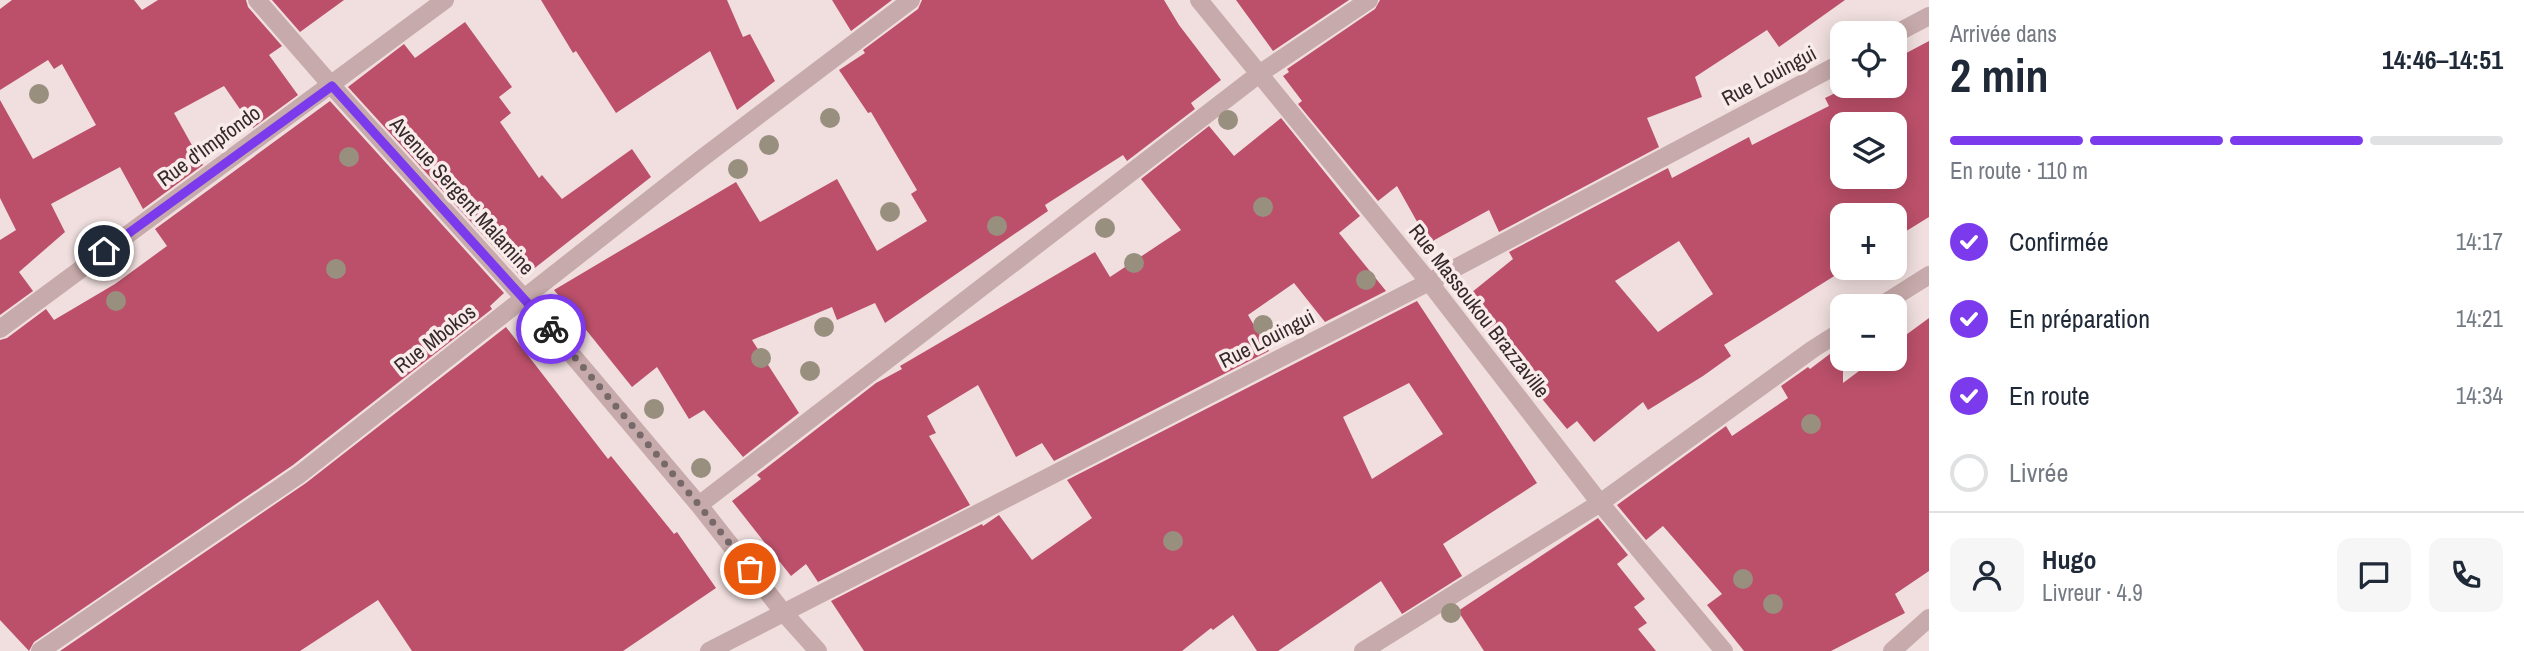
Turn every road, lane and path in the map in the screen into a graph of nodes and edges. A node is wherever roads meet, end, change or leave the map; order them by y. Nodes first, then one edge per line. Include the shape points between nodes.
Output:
1 (257, 0) edge
2 (445, 0) edge
3 (911, 0) edge
4 (1199, 0) edge
5 (1369, 0) edge
6 (1929, 16) edge
7 (1907, 28) edge
8 (1830, 69) edge
9 (1259, 74) junction
10 (332, 86) junction
11 (1929, 275) edge
12 (1429, 282) junction
13 (1899, 294) edge
14 (524, 298) junction
15 (0, 329) edge
16 (1830, 338) edge
17 (1600, 503) junction
18 (699, 505) junction
19 (783, 612) junction
20 (1929, 618) edge
21 (40, 651) edge
22 (709, 651) edge
23 (818, 651) edge
24 (1363, 651) edge
25 (1724, 651) edge
26 (1892, 651) edge

1 - 10 street, Avenue Sergent Malamine
2 - 10 street, Rue d'Impfondo
3 - 14 street, Rue Mbokos
4 - 9 street, Rue Massoukou Brazzaville
5 - 9 street
6 - 7 street
8 - 12 street, Rue Louingui
9 - 12 street, Rue Massoukou Brazzaville
9 - 18 street
10 - 14 street, Avenue Sergent Malamine
10 - 15 street, Rue d'Impfondo
11 - 13 street
12 - 17 street, Rue Massoukou Brazzaville
12 - 19 street, Rue Louingui
14 - 18 street, Avenue Sergent Malamine
14 - 21 street, Rue Mbokos via 300,474
16 - 17 street
17 - 24 street
17 - 25 street, Rue Massoukou Brazzaville
18 - 19 street, Avenue Sergent Malamine
19 - 22 street, Rue Louingui
19 - 23 street, Avenue Sergent Malamine
20 - 26 street

